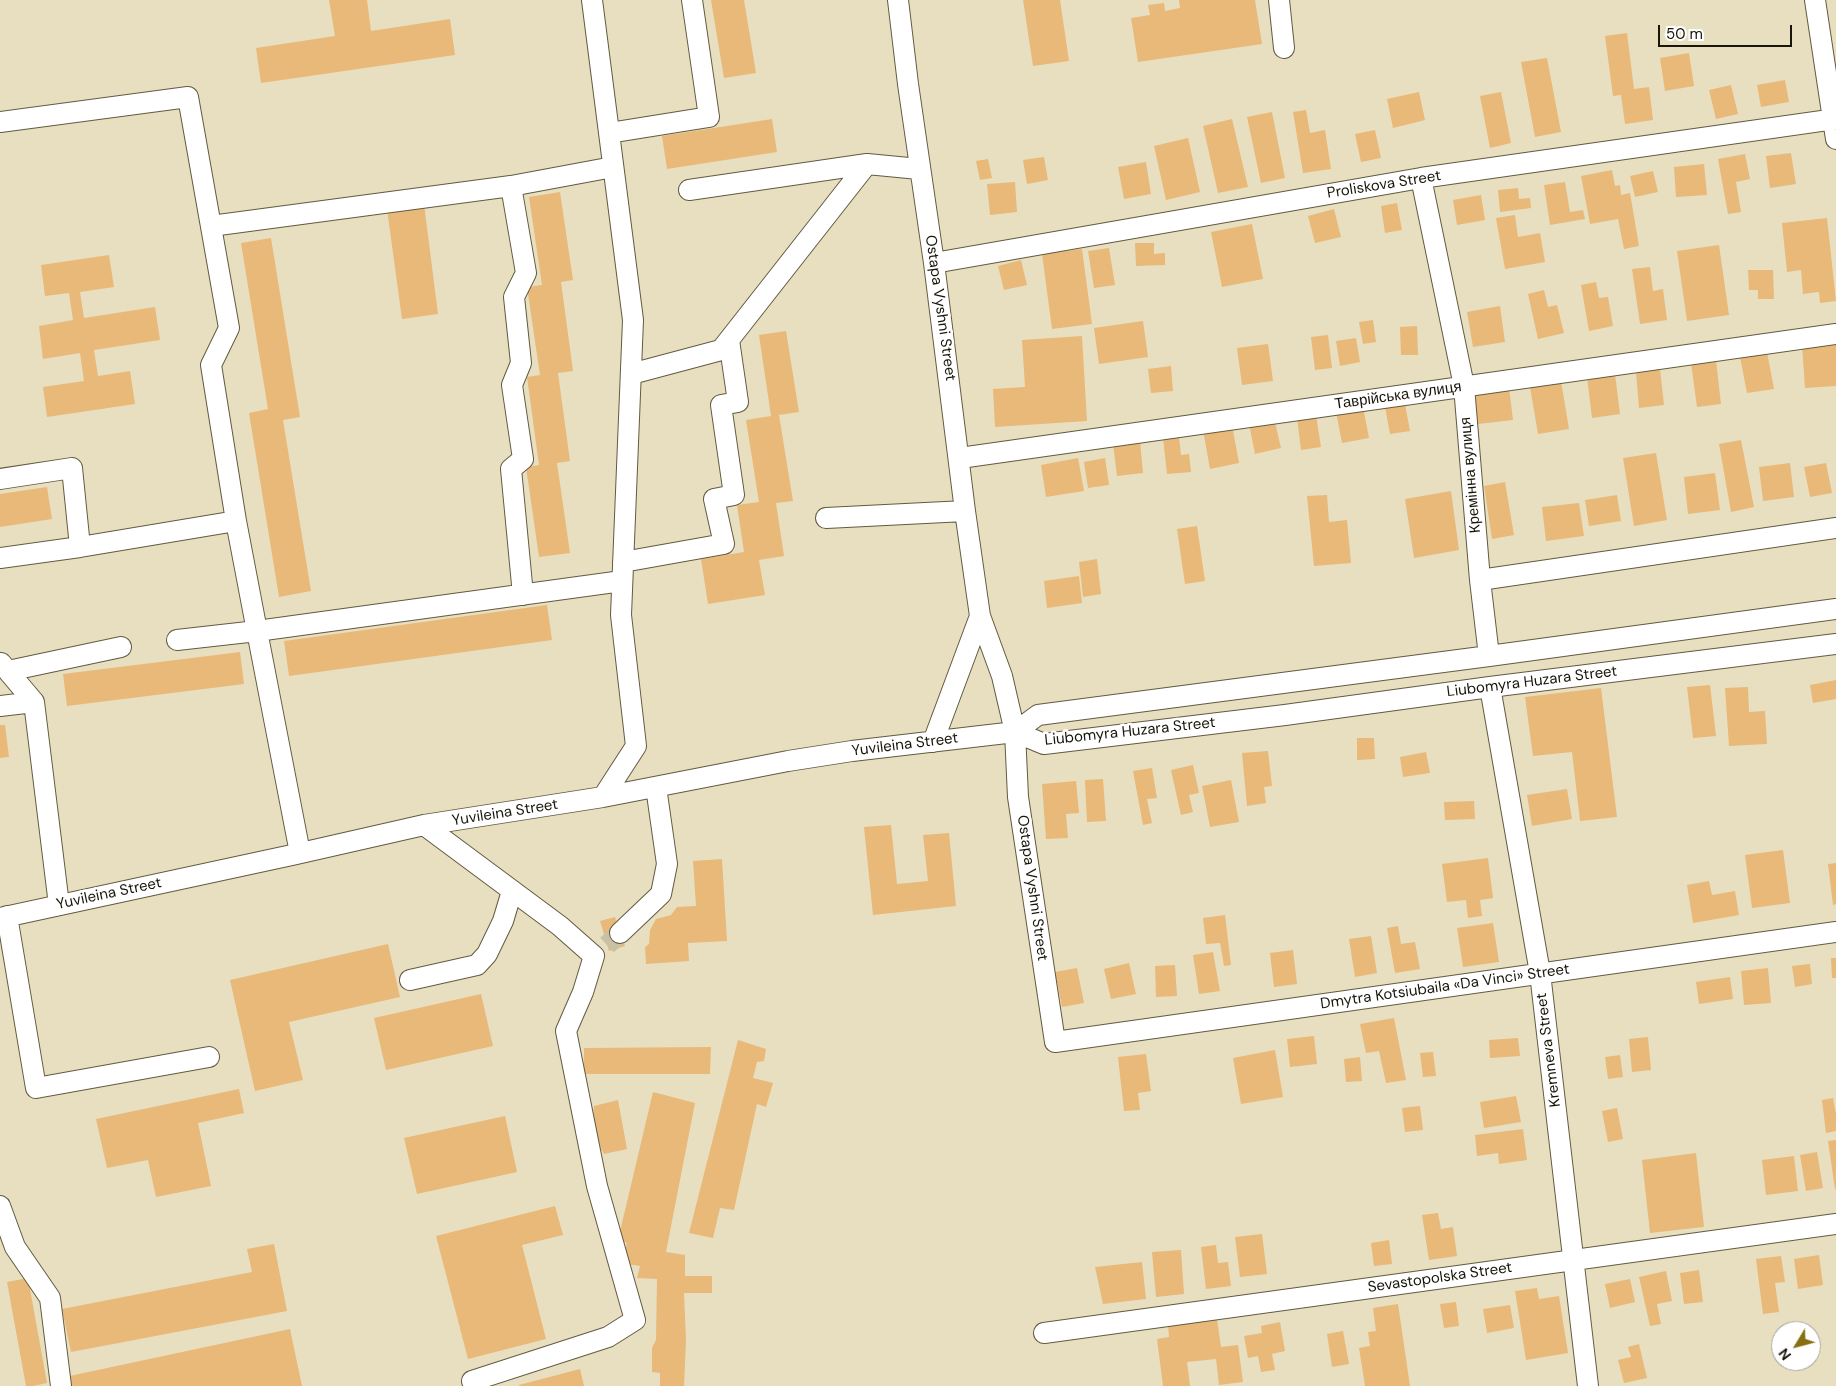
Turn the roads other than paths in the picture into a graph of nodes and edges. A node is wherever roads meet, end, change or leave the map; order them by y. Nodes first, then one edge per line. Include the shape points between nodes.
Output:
1 (592, 0) edge
2 (692, 0) edge
3 (898, 0) edge
4 (1279, 0) edge
5 (1815, 0) edge
6 (1284, 48) dead end
7 (0, 122) edge
8 (1835, 126) edge
9 (609, 133) junction
10 (867, 164) junction
11 (613, 167) junction
12 (919, 169) junction
13 (1421, 178) junction
14 (511, 186) junction
15 (689, 190) dead end
16 (211, 226) junction
17 (934, 263) junction
18 (1836, 334) edge
19 (729, 340) junction
20 (631, 374) junction
21 (1464, 386) junction
22 (960, 458) junction
23 (0, 479) edge
24 (965, 511) junction
25 (826, 518) dead end
26 (236, 521) junction
27 (1836, 528) edge
28 (80, 547) junction
29 (0, 558) edge
30 (622, 572) junction
31 (1480, 580) junction
32 (523, 595) junction
33 (1836, 609) edge
34 (980, 616) junction
35 (257, 631) junction
36 (177, 640) dead end
37 (1836, 644) edge
38 (121, 648) dead end
39 (1489, 656) junction
40 (4, 666) edge
41 (1490, 687) junction
42 (34, 702) junction
43 (0, 706) edge
44 (1015, 732) junction
45 (932, 742) junction
46 (656, 787) junction
47 (602, 797) junction
48 (424, 825) junction
49 (300, 853) junction
50 (512, 890) junction
51 (59, 904) junction
52 (3, 917) edge
53 (1836, 932) edge
54 (607, 945) junction
55 (1540, 973) junction
56 (410, 980) dead end
57 (1055, 1042) joint
58 (209, 1057) dead end
59 (0, 1206) edge
60 (1836, 1224) edge
61 (1573, 1259) junction
62 (1044, 1334) dead end
63 (472, 1381) dead end
64 (61, 1386) edge
65 (1588, 1386) edge

1 - 9 street
2 - 9 street via 709,117
3 - 12 street, Ostapa Vyshni Street
4 - 6 street
5 - 8 street
7 - 16 street via 188,97
8 - 13 street, Proliskova Street
9 - 11 street
10 - 12 street
10 - 15 street
10 - 19 street
11 - 14 street
11 - 20 street via 633,320
12 - 17 street, Ostapa Vyshni Street
13 - 17 street, Proliskova Street
13 - 21 street, Кремінна вулиця
14 - 16 street
14 - 32 street via 526,273 514,297 521,363 512,385 523,459 511,469
16 - 26 street via 229,328 211,365
17 - 22 street, Ostapa Vyshni Street
18 - 21 street, Таврійська вулиця
19 - 20 street via 721,350
19 - 30 street via 738,402 721,405 734,495 714,499 724,544
20 - 30 street
21 - 22 street, Таврійська вулиця
21 - 31 street, Кремінна вулиця
22 - 24 street, Ostapa Vyshni Street
23 - 28 street via 72,468
24 - 25 street
24 - 34 street, Ostapa Vyshni Street
26 - 28 street
26 - 35 street
27 - 31 street
28 - 29 street
30 - 32 street
30 - 47 street via 621,615 636,746
31 - 39 street, Кремінна вулиця
32 - 35 street
33 - 39 street, Liubomyra Huzara Street
34 - 44 street, Ostapa Vyshni Street via 1002,676
34 - 45 street
35 - 36 street
35 - 49 street
37 - 41 street, Liubomyra Huzara Street
38 - 40 street
39 - 44 street, Liubomyra Huzara Street via 1038,715
40 - 42 street
41 - 44 street, Liubomyra Huzara Street via 1044,744
41 - 55 street, Kremneva Street
42 - 43 street
42 - 51 street
44 - 45 street, Yuvileina Street
44 - 57 street, Ostapa Vyshni Street via 1018,797
45 - 46 street, Yuvileina Street via 852,751
46 - 47 street, Yuvileina Street
46 - 54 street via 667,864 661,894
47 - 48 street, Yuvileina Street
48 - 49 street, Yuvileina Street
48 - 50 street
49 - 51 street, Yuvileina Street
50 - 54 street via 560,926
50 - 56 street via 503,922 487,954 477,965
51 - 52 street, Yuvileina Street
52 - 58 street via 36,1088
53 - 55 street, Dmytra Kotsiubaila «Da Vinci» Street
54 - 63 street via 566,1031 597,1186 635,1320 608,1337
55 - 57 street, Dmytra Kotsiubaila «Da Vinci» Street
55 - 61 street, Kremneva Street
59 - 64 street via 15,1247 50,1298
60 - 61 street, Sevastopolska Street
61 - 62 street, Sevastopolska Street
61 - 65 street, Kremneva Street

